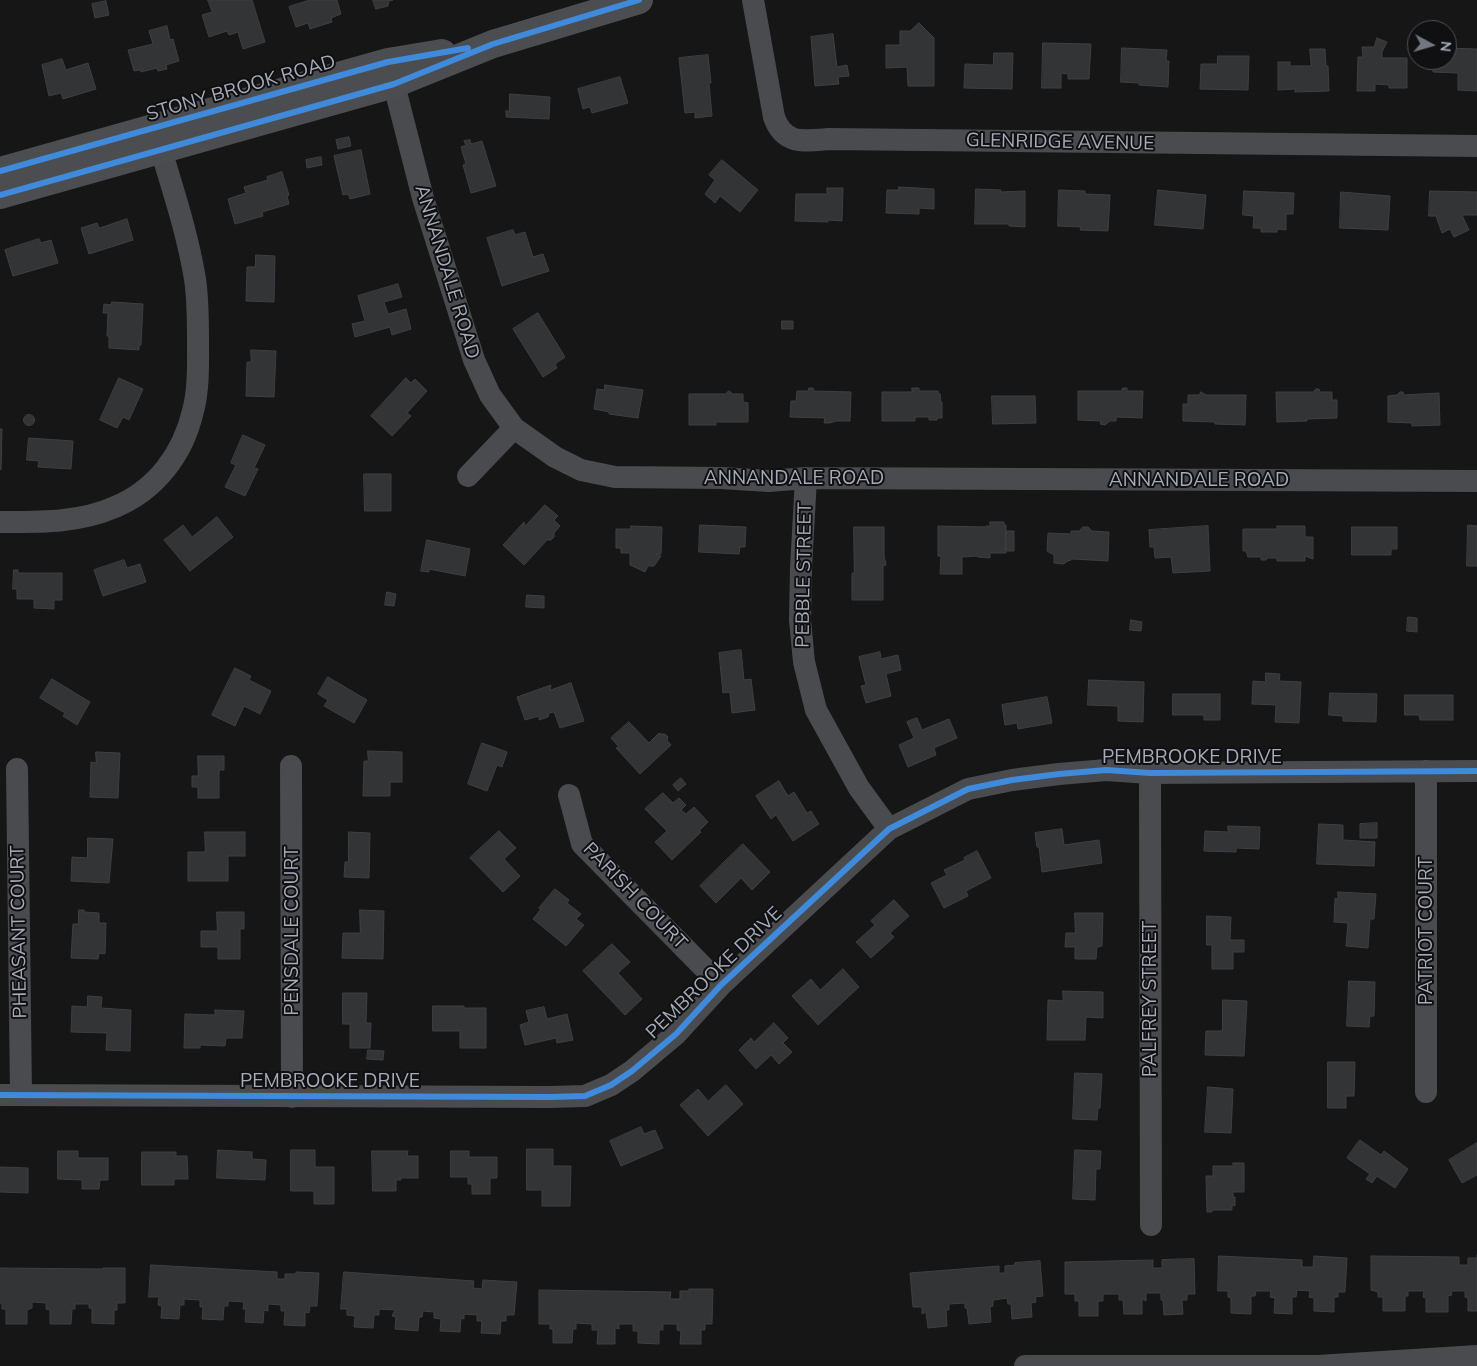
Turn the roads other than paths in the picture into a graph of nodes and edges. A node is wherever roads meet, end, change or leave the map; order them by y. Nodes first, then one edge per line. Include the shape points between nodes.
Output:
1 (639, 0) edge
2 (753, 0) edge
3 (392, 73) junction
4 (157, 139) junction
5 (1477, 146) edge
6 (0, 171) edge
7 (0, 195) edge
8 (514, 428) junction
9 (468, 476) dead end
10 (806, 478) junction
11 (1477, 481) edge
12 (0, 522) edge
13 (291, 766) dead end
14 (17, 769) dead end
15 (1426, 770) junction
16 (1477, 771) edge
17 (1150, 773) junction
18 (569, 795) dead end
19 (889, 829) junction
20 (721, 985) junction
21 (1426, 1092) dead end
22 (10, 1095) edge
23 (292, 1097) junction
24 (1151, 1225) dead end
25 (1477, 1356) edge
26 (1026, 1366) edge
27 (1318, 1366) edge

1 - 3 main road, STONY BROOK ROAD
2 - 5 street, GLENRIDGE AVENUE via 774,117 783,134 793,139
3 - 4 main road, STONY BROOK ROAD
3 - 8 street, ANNANDALE ROAD via 422,198 474,360 490,395
4 - 6 main road, STONY BROOK ROAD
4 - 7 main road, STONY BROOK ROAD
4 - 12 street via 196,281 198,365 194,411 186,434 157,480 139,495 114,508 48,522
8 - 9 street
8 - 10 street, ANNANDALE ROAD via 555,457 581,470 615,477 769,481
10 - 11 street, ANNANDALE ROAD
10 - 19 street, PEBBLE STREET via 800,620 804,662 816,710 860,788
13 - 23 street, PENSDALE COURT
14 - 22 street, PHEASANT COURT
15 - 16 street, PEMBROOKE DRIVE
15 - 17 street, PEMBROOKE DRIVE
15 - 21 street, PATRIOT COURT
17 - 19 street, PEMBROOKE DRIVE via 1106,770 1059,774 968,789
17 - 24 street, PALFREY STREET
18 - 20 street, PARISH COURT via 582,844
19 - 20 street, PEMBROOKE DRIVE
20 - 23 street, PEMBROOKE DRIVE via 676,1034 632,1071 611,1085 584,1096
22 - 23 street, PEMBROOKE DRIVE
25 - 27 street
26 - 27 street

